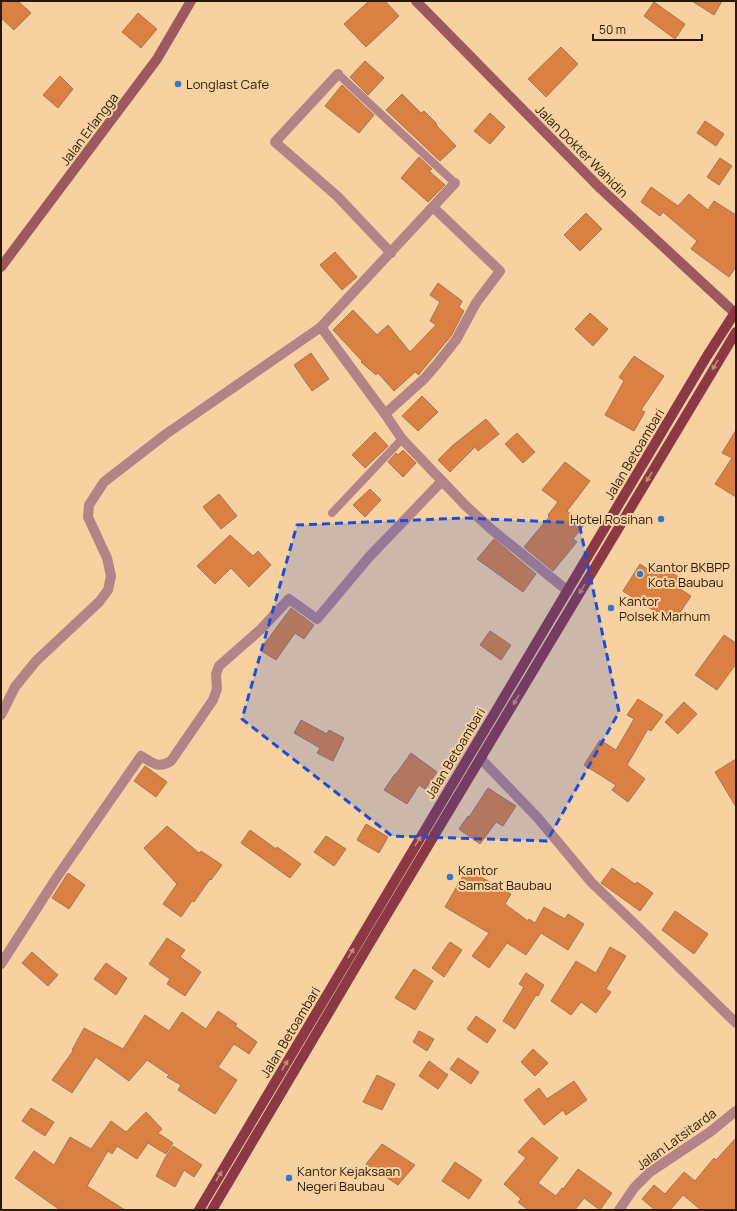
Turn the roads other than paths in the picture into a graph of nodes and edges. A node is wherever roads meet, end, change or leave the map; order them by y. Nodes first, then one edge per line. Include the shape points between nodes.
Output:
1 (191, 1) edge
2 (416, 1) edge
3 (338, 74) joint
4 (455, 183) joint
5 (433, 207) junction
6 (391, 253) junction
7 (1, 267) edge
8 (736, 312) edge
9 (321, 327) junction
10 (736, 332) edge
11 (385, 414) junction
12 (402, 440) junction
13 (442, 481) junction
14 (332, 513) dead end
15 (568, 591) junction
16 (1, 715) edge
17 (481, 759) junction
18 (365, 930) junction
19 (374, 936) junction
20 (1, 964) edge
21 (736, 1023) edge
22 (736, 1111) edge
23 (199, 1210) edge
24 (212, 1210) edge
25 (619, 1210) edge

1 - 7 street, Jalan Erlangga via 157,60
2 - 8 street, Jalan Dokter Wahidin via 599,187
3 - 4 lane
3 - 6 street via 275,142 337,196
4 - 5 street
5 - 6 street
5 - 11 street via 500,271 476,303 456,340 437,364
6 - 9 street
8 - 15 main road, Jalan Betoambari via 707,356
9 - 11 street
9 - 16 street via 166,434 104,482 89,505 88,517 107,558 111,576 108,590 99,602 36,661 15,688
10 -> 17 main road, Jalan Betoambari
11 - 12 street
12 - 13 street
12 - 14 lane
13 - 15 street via 491,529
13 - 20 street via 369,557 317,619 289,599 260,630 219,666 216,670 217,689 213,700 171,761 164,766 141,756
18 -> 15 main road, Jalan Betoambari
17 - 19 main road, Jalan Betoambari
17 - 21 street via 537,817 592,883
18 - 19 main road
23 -> 18 main road, Jalan Betoambari
19 - 24 main road, Jalan Betoambari
22 - 25 street, Jalan Latsitarda via 710,1132 650,1172 634,1188

